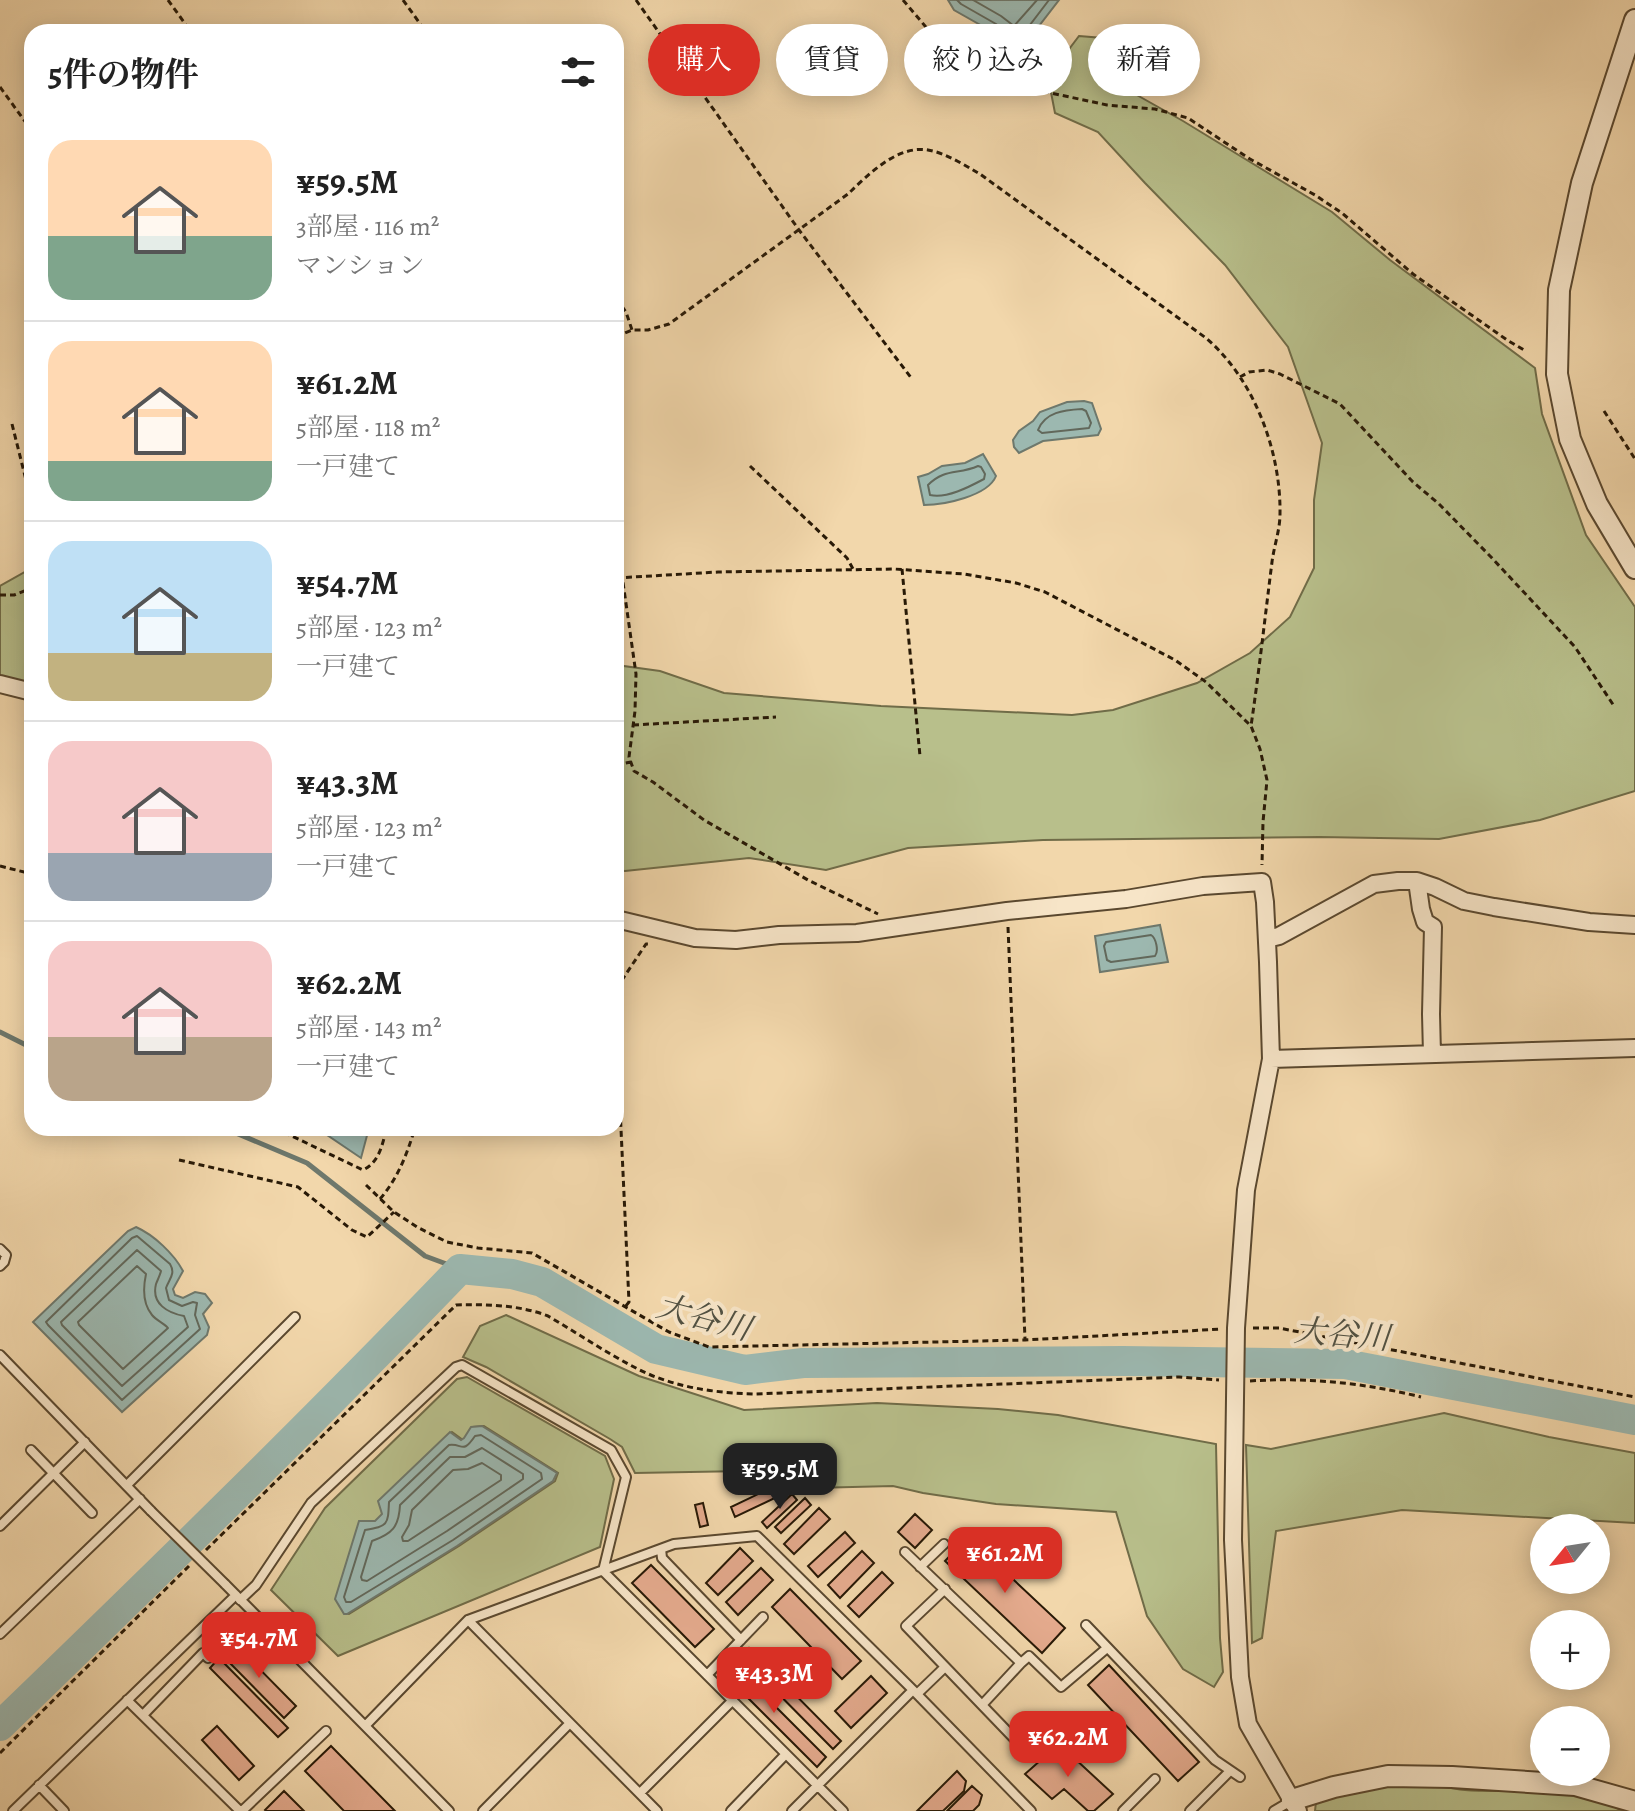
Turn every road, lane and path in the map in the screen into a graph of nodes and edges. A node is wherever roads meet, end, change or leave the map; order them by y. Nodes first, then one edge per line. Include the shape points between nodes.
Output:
1 (168, 0) edge
2 (403, 0) edge
3 (636, 0) edge
4 (903, 0) edge
5 (1635, 20) edge
6 (185, 24) edge
7 (420, 24) edge
8 (0, 87) edge
9 (24, 120) edge
10 (799, 230) junction
11 (624, 309) edge
12 (632, 330) junction
13 (624, 334) edge
14 (1524, 350) dead end
15 (1240, 377) junction
16 (912, 379) dead end
17 (1604, 411) dead end
18 (12, 424) dead end
19 (1635, 459) edge
20 (750, 466) dead end
21 (24, 472) edge
22 (1635, 568) edge
23 (853, 569) junction
24 (902, 569) junction
25 (624, 578) edge
26 (24, 591) edge
27 (624, 592) edge
28 (0, 595) edge
29 (0, 684) edge
30 (24, 690) edge
31 (1614, 706) dead end
32 (776, 717) dead end
33 (633, 725) junction
34 (1251, 726) junction
35 (920, 756) dead end
36 (631, 762) junction
37 (624, 763) edge
38 (0, 866) edge
39 (24, 872) edge
40 (1417, 881) junction
41 (1262, 882) junction
42 (1007, 911) junction
43 (624, 921) edge
44 (1635, 925) edge
45 (896, 927) junction
46 (1267, 939) junction
47 (661, 943) dead end
48 (624, 976) edge
49 (1635, 1048) edge
50 (1432, 1054) junction
51 (1271, 1059) junction
52 (292, 1136) edge
53 (385, 1136) edge
54 (412, 1136) edge
55 (621, 1136) edge
56 (179, 1160) dead end
57 (366, 1185) dead end
58 (380, 1199) junction
59 (392, 1214) junction
60 (0, 1249) edge
61 (0, 1266) edge
62 (625, 1307) junction
63 (295, 1317) dead end
64 (1236, 1332) junction
65 (1025, 1340) junction
66 (0, 1355) edge
67 (1235, 1379) junction
68 (1421, 1397) dead end
69 (1635, 1397) edge
70 (85, 1442) junction
71 (31, 1450) dead end
72 (54, 1473) junction
73 (127, 1485) junction
74 (140, 1499) junction
75 (92, 1513) dead end
76 (0, 1526) edge
77 (944, 1544) dead end
78 (661, 1549) junction
79 (905, 1552) dead end
80 (201, 1555) dead end
81 (190, 1566) dead end
82 (920, 1567) junction
83 (603, 1571) junction
84 (945, 1589) junction
85 (238, 1598) junction
86 (763, 1617) dead end
87 (468, 1620) junction
88 (1086, 1625) dead end
89 (0, 1634) edge
90 (741, 1640) junction
91 (1107, 1648) junction
92 (208, 1658) dead end
93 (1021, 1663) junction
94 (945, 1667) junction
95 (707, 1675) junction
96 (915, 1692) junction
97 (127, 1700) junction
98 (733, 1700) junction
99 (982, 1705) junction
100 (143, 1715) junction
101 (570, 1723) junction
102 (366, 1725) junction
103 (326, 1731) dead end
104 (0, 1753) edge
105 (786, 1754) junction
106 (1031, 1756) dead end
107 (1230, 1771) junction
108 (1240, 1777) dead end
109 (1155, 1779) dead end
110 (39, 1785) junction
111 (818, 1785) junction
112 (640, 1793) junction
113 (1635, 1802) edge
114 (1288, 1807) edge
115 (650, 1809) edge
116 (13, 1811) edge
117 (64, 1811) edge
118 (241, 1811) edge
119 (449, 1811) edge
120 (483, 1811) edge
121 (731, 1811) edge
122 (792, 1811) edge
123 (843, 1811) edge
124 (1031, 1811) edge
125 (1123, 1811) edge
126 (1190, 1811) edge

1 - 6 path
2 - 7 path
3 - 10 path
4 - 14 path via 931,33 959,52 1046,92 1188,118 1342,213 1413,274
5 - 22 street via 1582,183 1559,290 1557,374 1570,439 1597,504
8 - 9 path
10 - 12 path via 669,324
10 - 15 path via 907,150 929,150 980,174 1206,338
10 - 16 path
11 - 12 path
12 - 13 path
15 - 31 path via 1267,370 1340,404 1575,647
15 - 34 path via 1268,435 1280,515
17 - 19 path
18 - 21 path
20 - 23 path
23 - 24 path
23 - 25 path
24 - 34 path via 964,574 1045,592 1175,660
24 - 35 path
26 - 28 path
27 - 33 path via 636,674
29 - 30 street
32 - 33 path
33 - 36 path
34 - 41 path via 1267,780
36 - 37 path
36 - 45 path via 634,771 704,820 808,880 890,919
38 - 39 path
40 - 44 street via 1464,901
40 - 46 street via 1374,884
40 - 50 street via 1425,922 1433,927
41 - 42 street
41 - 46 street
42 - 45 street
42 - 65 path
43 - 45 street via 695,938 736,940
46 - 51 street
47 - 48 path via 646,944
49 - 50 street
50 - 51 street
51 - 64 street via 1246,1190
52 - 53 path via 363,1170 375,1162
54 - 58 path via 401,1167
55 - 62 path via 629,1302
56 - 59 path via 298,1187 367,1237
57 - 58 path
58 - 59 path
59 - 62 path via 447,1242 532,1253
60 - 61 lane via 6,1255
62 - 65 path via 709,1347
63 - 73 lane
64 - 65 path
64 - 67 street
64 - 69 path via 1279,1328
66 - 70 lane
67 - 68 path via 1317,1380
67 - 80 path via 724,1393 636,1368 537,1312 456,1305
67 - 114 street via 1233,1540 1240,1677 1248,1724
70 - 72 lane
70 - 73 lane
71 - 72 lane
72 - 75 lane
72 - 76 lane
73 - 74 lane
74 - 85 lane, bridge
74 - 89 lane
77 - 82 lane
78 - 83 lane
78 - 90 lane via 662,1558
78 - 96 lane via 757,1536
79 - 82 lane
81 - 104 path
82 - 84 lane
83 - 85 lane via 626,1477 611,1450 462,1365 311,1503 256,1585
83 - 87 lane
83 - 95 lane
84 - 93 lane
84 - 94 lane via 906,1626
85 - 97 lane
85 - 102 lane
86 - 90 lane
87 - 101 lane
87 - 102 lane
88 - 91 lane
90 - 95 lane
91 - 93 lane via 1061,1687 1029,1656
91 - 107 lane
92 - 100 lane via 203,1653
93 - 99 lane
94 - 96 lane
94 - 99 lane
95 - 98 lane
96 - 111 lane
96 - 124 lane
97 - 100 lane
97 - 110 lane
98 - 105 lane
98 - 112 lane
99 - 106 lane
100 - 118 lane
101 - 112 lane
101 - 120 lane
102 - 119 lane
103 - 118 lane
105 - 111 lane
105 - 121 lane
107 - 108 lane
107 - 126 lane
109 - 125 lane
110 - 116 lane
110 - 117 lane
111 - 122 lane
111 - 123 lane
112 - 115 lane
113 - 114 street via 1575,1785 1388,1776 1334,1787

